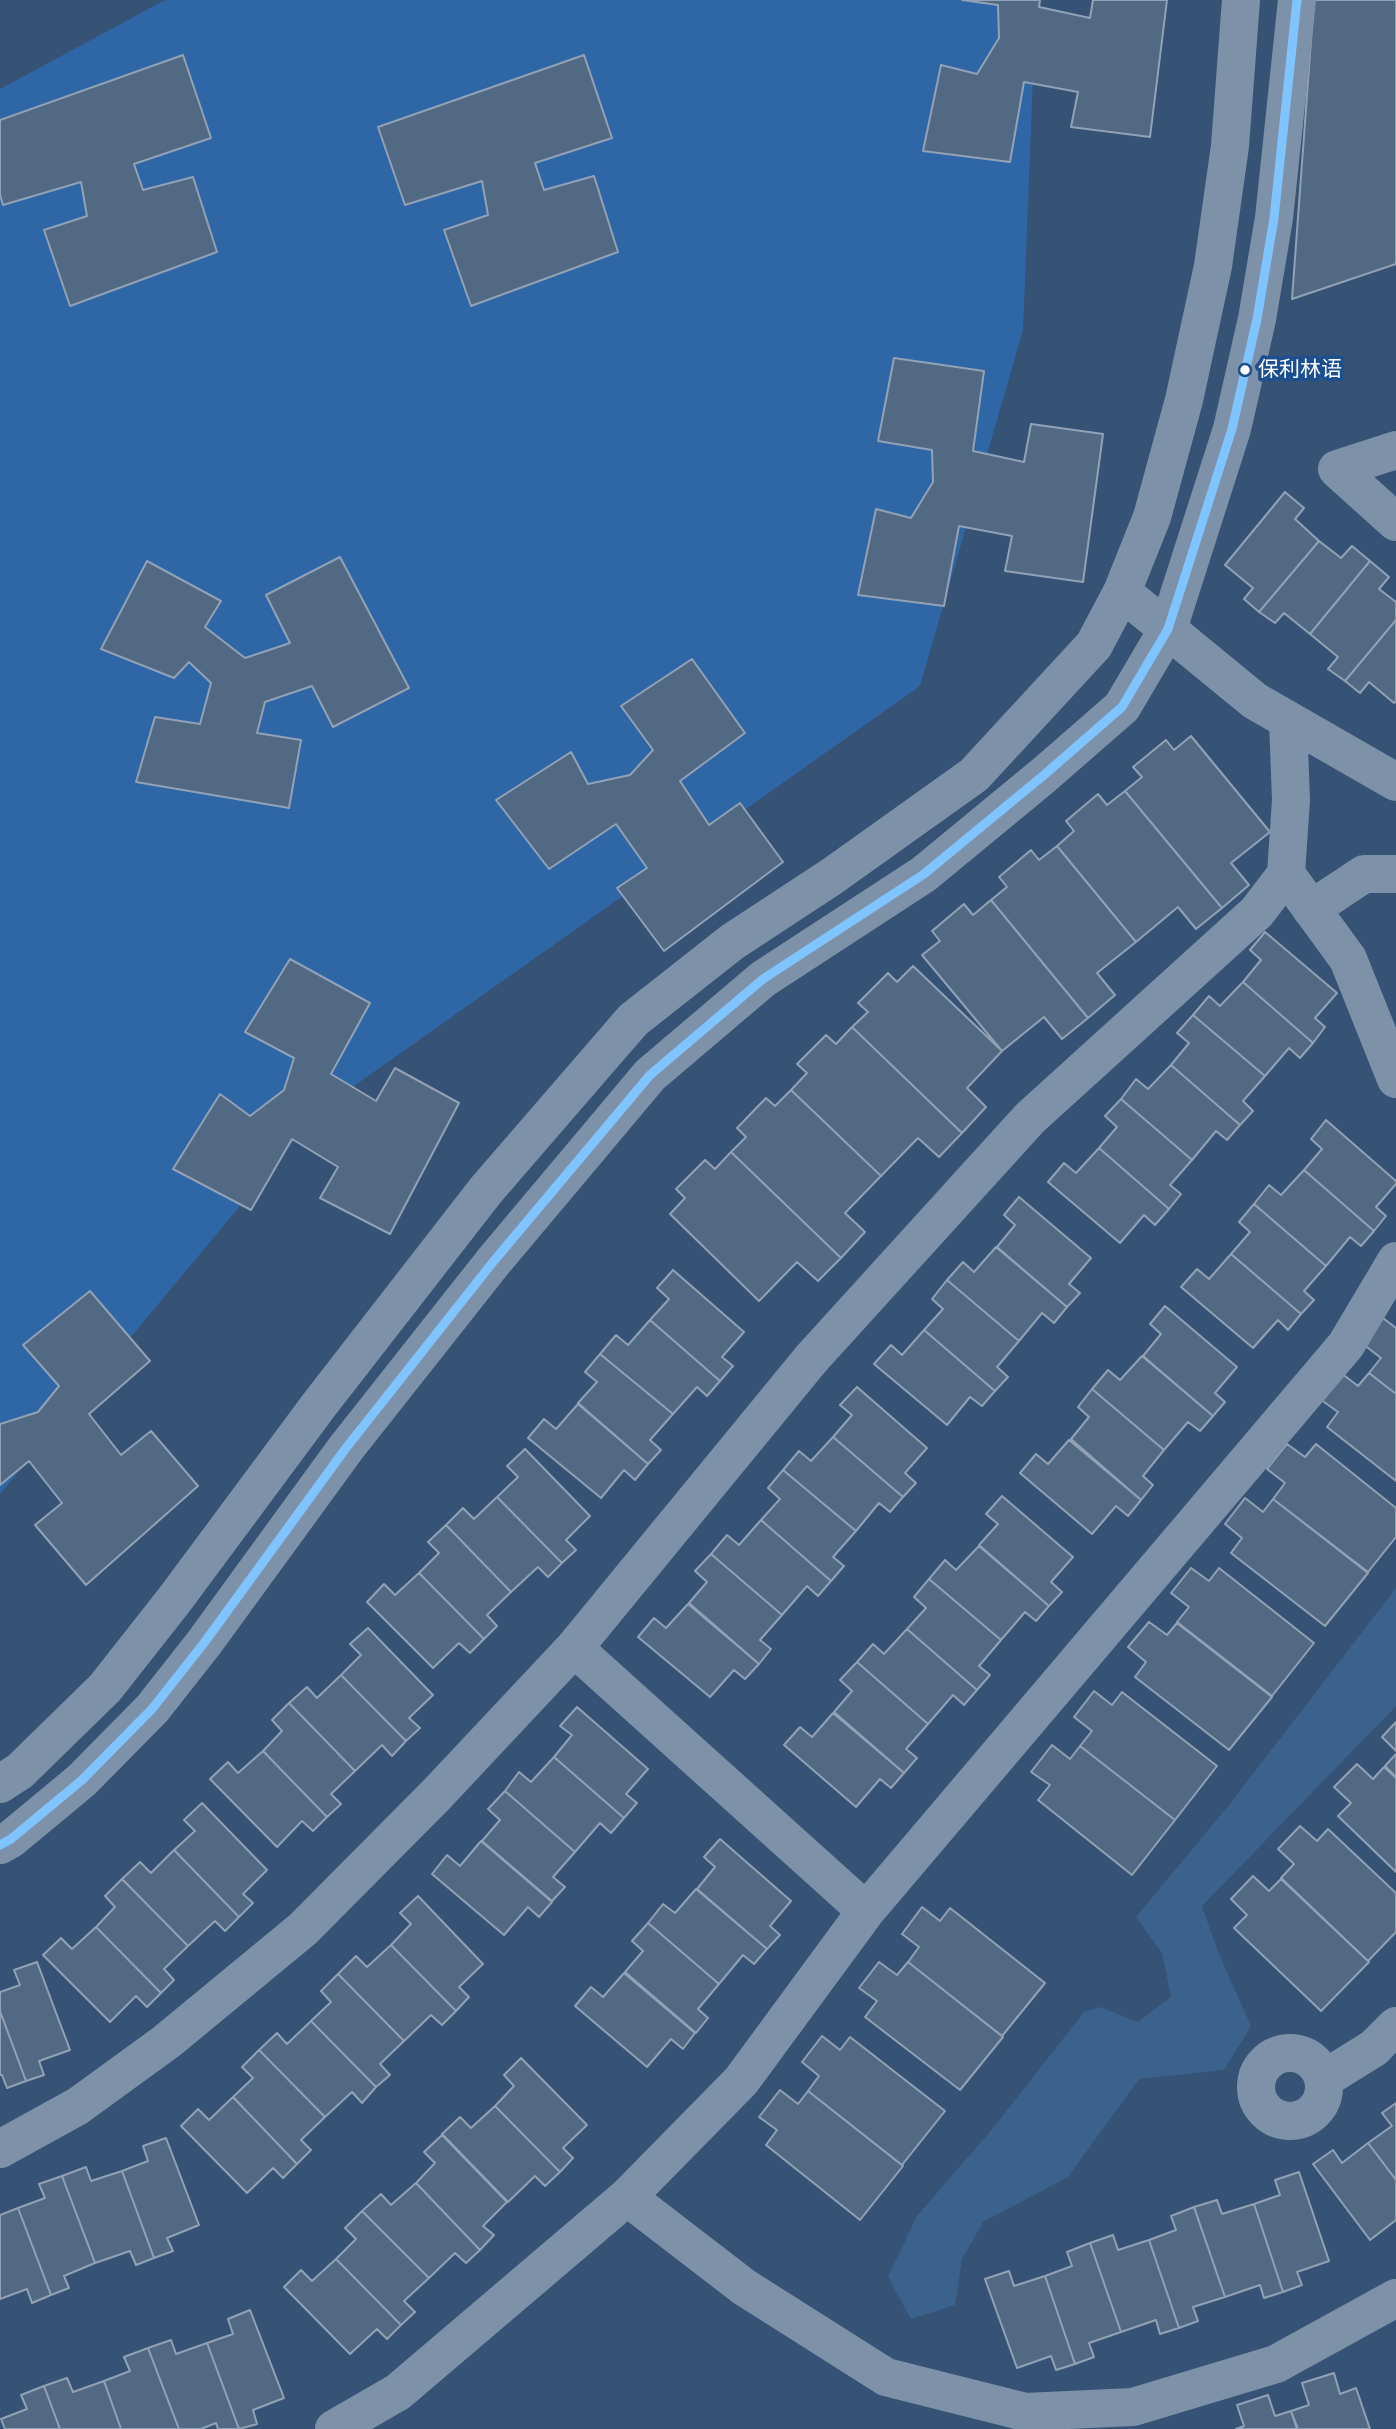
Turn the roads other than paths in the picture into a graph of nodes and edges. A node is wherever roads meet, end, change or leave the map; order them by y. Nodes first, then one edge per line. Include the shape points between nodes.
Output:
1 (1241, 0) edge
2 (1297, 0) edge
3 (1396, 450) edge
4 (1396, 522) edge
5 (1122, 592) junction
6 (1168, 629) junction
7 (1288, 721) junction
8 (1396, 782) edge
9 (1286, 874) junction
10 (1396, 874) edge
11 (1311, 909) junction
12 (1396, 1079) edge
13 (1396, 1261) edge
14 (574, 1648) junction
15 (0, 1784) edge
16 (0, 1845) edge
17 (866, 1911) junction
18 (1396, 2026) edge
19 (1324, 2079) dead end
20 (0, 2149) edge
21 (627, 2197) junction
22 (1396, 2298) edge
23 (334, 2429) edge

1 - 5 street via 1230,146 1213,266 1181,413 1152,517
2 - 6 street via 1274,218 1257,319 1232,429
3 - 4 street via 1337,469
5 - 6 street
5 - 15 street via 1094,645 974,775 732,942 633,1020 486,1190 105,1688 20,1771
6 - 7 street via 1255,701
6 - 16 street via 1122,707 1044,775 924,874 763,979 650,1075 493,1262 346,1448 152,1709 82,1780
7 - 8 street
7 - 9 street via 1291,800
9 - 11 street
9 - 14 street via 1257,912 1030,1118 811,1359
10 - 11 street via 1364,874
11 - 12 street via 1348,960
13 - 17 street via 1346,1345
14 - 17 street
14 - 20 street via 303,1929 166,2042 78,2106
17 - 21 street via 741,2081
18 - 19 street via 1374,2048
21 - 22 street via 744,2287 886,2377 1025,2412 1133,2407 1263,2368
21 - 23 street via 398,2392

